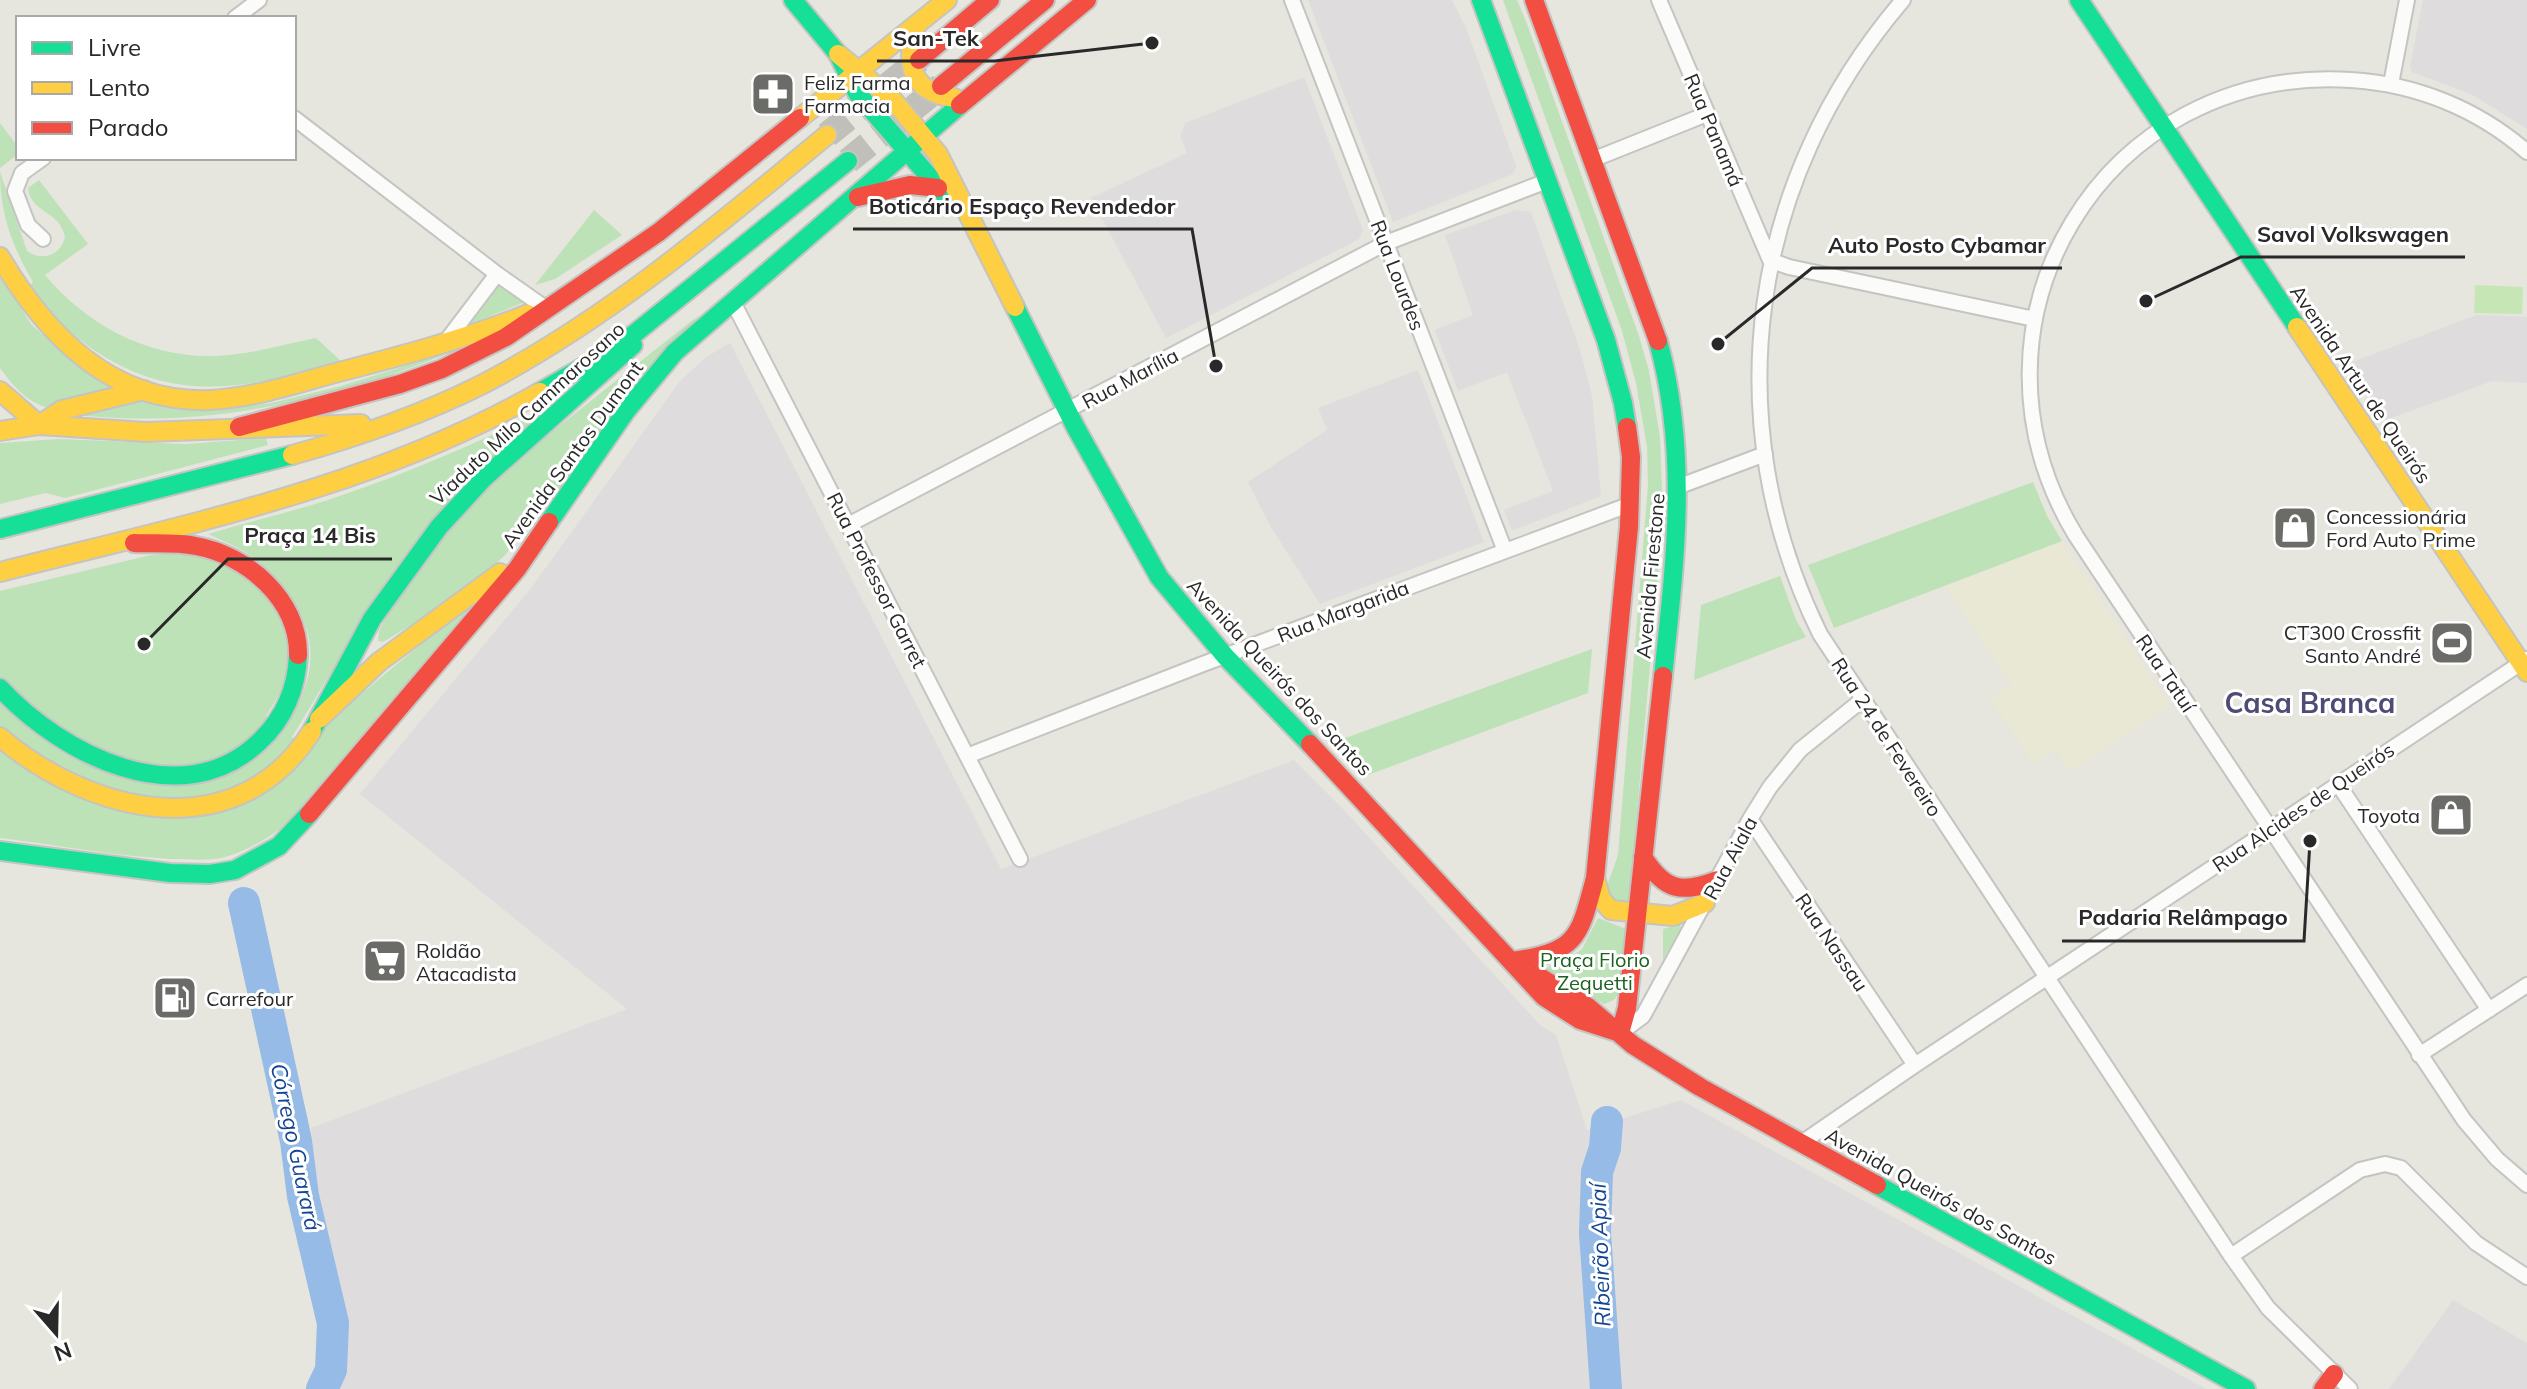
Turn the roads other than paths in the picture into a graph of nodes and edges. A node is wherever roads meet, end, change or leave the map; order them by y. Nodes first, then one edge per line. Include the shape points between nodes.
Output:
1 (259, 0) edge
2 (793, 0) edge
3 (947, 0) edge
4 (990, 0) edge
5 (1045, 0) edge
6 (1087, 0) edge
7 (1292, 0) edge
8 (1481, 0) edge
9 (1534, 0) edge
10 (1659, 0) edge
11 (1903, 0) edge
12 (2079, 0) edge
13 (2407, 0) edge
14 (238, 16) edge
15 (916, 26) junction
16 (919, 60) tunnel mouth
17 (856, 75) junction
18 (2391, 84) junction
19 (941, 86) tunnel mouth
20 (971, 96) junction
21 (1707, 114) junction
22 (296, 120) edge
23 (2163, 127) junction
24 (788, 128) junction
25 (827, 135) tunnel mouth
26 (924, 135) junction
27 (905, 151) junction
28 (2527, 152) edge
29 (40, 160) edge
30 (1592, 160) junction
31 (848, 161) tunnel mouth
32 (1547, 181) junction
33 (938, 188) junction
34 (851, 199) junction
35 (971, 221) junction
36 (43, 239) dead end
37 (1386, 243) junction
38 (0, 257) edge
39 (1770, 260) junction
40 (497, 274) junction
41 (565, 297) junction
42 (733, 302) junction
43 (544, 307) junction
44 (661, 315) junction
45 (2034, 319) junction
46 (443, 346) junction
47 (144, 390) junction
48 (0, 391) edge
49 (1068, 410) junction
50 (389, 423) junction
51 (39, 425) junction
52 (239, 427) junction
53 (0, 431) edge
54 (1765, 454) junction
55 (1680, 486) junction
56 (1631, 504) junction
57 (546, 525) junction
58 (848, 525) junction
59 (0, 529) edge
60 (115, 543) junction
61 (1505, 551) junction
62 (0, 572) edge
63 (1225, 656) junction
64 (2525, 664) edge
65 (0, 688) edge
66 (1862, 700) junction
67 (319, 719) junction
68 (0, 737) edge
69 (967, 756) junction
70 (2338, 784) junction
71 (1750, 819) junction
72 (2270, 829) junction
73 (0, 851) edge
74 (1643, 857) junction
75 (1020, 859) dead end
76 (1595, 878) junction
77 (1718, 880) junction
78 (1705, 903) junction
79 (1637, 913) junction
80 (1513, 961) junction
81 (2047, 977) junction
82 (2527, 985) edge
83 (2489, 1010) junction
84 (1620, 1033) junction
85 (2419, 1055) junction
86 (1915, 1065) junction
87 (1800, 1144) junction
88 (2527, 1185) edge
89 (2231, 1256) junction
90 (2527, 1277) edge
91 (2328, 1381) edge
92 (2246, 1389) edge
93 (2350, 1389) edge

1 - 14 street
2 - 17 main road
3 - 15 main road
4 - 16 main road
5 - 19 main road
6 - 20 main road, Avenida Santos Dumont
7 - 37 street, Rua Lourdes
8 - 32 main road, Avenida Firestone
9 - 30 main road, Avenida Firestone
10 - 21 street, Rua Panamá
11 - 39 street, Rua 24 de Fevereiro via 1848,71 1819,124
12 - 23 main road, Avenida Artur de Queirós
13 - 18 street
15 - 17 main road
15 - 20 main road via 909,52 915,78 945,98
17 - 24 main road
17 - 26 main road, Avenida Queirós dos Santos via 901,104
17 - 27 main road, Avenida Queirós dos Santos
18 - 23 street, Rua Tatuí via 2313,80 2262,87 2193,110
18 - 28 street, Rua Tatuí via 2460,108
20 - 26 main road, Avenida Santos Dumont
21 - 30 street
21 - 39 street, Rua Panamá
22 - 40 street
23 - 45 street, Rua Tatuí via 2129,153 2086,202 2054,258
23 - 64 main road, Avenida Artur de Queirós
24 - 34 main road via 813,124 843,139 855,161
24 - 41 main road via 659,232
25 - 50 main road via 606,311 477,386
26 - 27 main road, Avenida Santos Dumont
26 - 35 main road, Avenida Queirós dos Santos
27 - 33 main road, Avenida Queirós dos Santos
27 - 34 main road, Avenida Santos Dumont
29 - 36 street via 22,173 15,191 28,225
30 - 55 main road, Avenida Firestone via 1664,361
31 - 44 main road, Avenida Santos Dumont
32 - 37 street, Rua Marília
32 - 56 main road, Avenida Firestone via 1616,372 1631,457
33 - 34 main road via 910,185
33 - 35 main road, Avenida Queirós dos Santos
34 - 42 main road, Avenida Santos Dumont
35 - 49 main road, Avenida Queirós dos Santos
37 - 49 street, Rua Marília
37 - 61 street, Rua Lourdes
38 - 47 main road via 26,302 57,338 80,358
39 - 45 street
39 - 54 street, Rua 24 de Fevereiro via 1758,357
40 - 43 street
40 - 46 street
41 - 43 main road
41 - 52 main road via 506,337 442,369
42 - 57 main road, Avenida Santos Dumont via 657,371
42 - 58 street, Rua Professor Garret
43 - 46 main road
44 - 60 main road, Avenida Santos Dumont via 580,371 444,441 278,500
44 - 67 main road, Viaduto Milo Cammarosano via 442,524 372,619
45 - 72 street, Rua Tatuí via 2028,357 2030,413 2042,468 2057,503
46 - 47 main road via 230,398 192,400
47 - 51 main road via 62,410
48 - 51 main road
49 - 58 street, Rua Marília
49 - 63 main road, Avenida Queirós dos Santos via 1159,577
50 - 52 main road
50 - 59 main road via 305,452
51 - 52 main road via 146,432
51 - 53 main road
54 - 55 street
54 - 66 street, Rua 24 de Fevereiro via 1783,539 1807,609
55 - 74 main road, Avenida Firestone
56 - 61 street, Rua Margarida
56 - 76 main road, Avenida Firestone
57 - 67 main road via 491,581 379,662
57 - 73 main road, Avenida Santos Dumont via 517,569 295,832 256,861 210,874 170,873
58 - 69 street, Rua Professor Garret
60 - 62 main road, Avenida Santos Dumont
60 - 65 main road via 203,547 268,582 290,614 299,652 294,690 275,724 250,750 218,769 164,776 101,760 63,741
61 - 63 street, Rua Margarida
63 - 69 street, Rua Margarida
63 - 80 main road, Avenida Queirós dos Santos
64 - 70 street, Rua Alcides de Queirós
66 - 71 street, Rua Aiala via 1800,750
66 - 81 street, Rua 24 de Fevereiro
67 - 68 main road, Viaduto Milo Cammarosano via 287,764 252,790 211,805 164,809 95,793 49,771
69 - 75 street, Rua Professor Garret
70 - 72 street, Rua Alcides de Queirós
70 - 83 street
71 - 77 street, Rua Aiala
71 - 86 street, Rua Nassau
72 - 81 street, Rua Alcides de Queirós
72 - 85 street, Rua Tatuí
74 - 77 main road via 1658,879 1679,890
74 - 79 main road, Avenida Firestone
76 - 79 main road via 1608,908
76 - 80 main road, Avenida Firestone via 1570,945 1554,955
77 - 78 street, Rua Aiala
78 - 79 main road via 1673,916
78 - 84 street, Rua Aiala via 1643,1016
79 - 84 main road, Avenida Firestone
80 - 84 main road, Avenida Queirós dos Santos
81 - 86 street, Rua Alcides de Queirós
81 - 89 street, Rua 24 de Fevereiro
82 - 83 street
83 - 85 street
84 - 87 main road, Avenida Queirós dos Santos
85 - 88 street, Rua Tatuí via 2480,1140
86 - 87 street, Rua Alcides de Queirós
87 - 92 main road, Avenida Queirós dos Santos
89 - 90 street via 2360,1170 2385,1164 2401,1168 2476,1243
89 - 91 street, Rua 24 de Fevereiro
91 - 93 street, Rua 24 de Fevereiro

